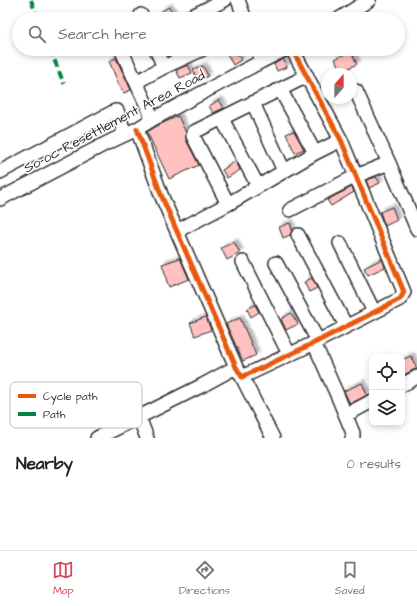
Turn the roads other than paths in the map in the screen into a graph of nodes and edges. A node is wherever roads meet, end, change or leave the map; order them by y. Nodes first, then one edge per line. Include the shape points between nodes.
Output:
1 (225, 0) edge
2 (238, 0) edge
3 (369, 0) edge
4 (200, 12) edge
5 (242, 12) edge
6 (350, 12) edge
7 (124, 56) edge
8 (159, 56) edge
9 (185, 56) edge
10 (257, 56) edge
11 (296, 56) edge
12 (164, 67) junction
13 (307, 76) junction
14 (136, 82) junction
15 (280, 89) junction
16 (357, 93) edge
17 (253, 103) junction
18 (153, 119) junction
19 (222, 119) junction
20 (131, 131) junction
21 (341, 140) junction
22 (315, 153) junction
23 (389, 162) junction
24 (284, 171) junction
25 (0, 172) edge
26 (356, 176) junction
27 (258, 186) junction
28 (0, 199) edge
29 (228, 204) junction
30 (290, 210) dead end
31 (417, 229) edge
32 (177, 231) junction
33 (298, 235) dead end
34 (340, 243) dead end
35 (243, 262) dead end
36 (276, 263) dead end
37 (374, 312) junction
38 (346, 326) junction
39 (316, 342) junction
40 (289, 354) junction
41 (239, 372) junction
42 (417, 377) edge
43 (405, 383) edge
44 (369, 403) edge
45 (346, 415) junction
46 (142, 416) edge
47 (142, 425) edge
48 (117, 428) edge
49 (97, 438) edge
50 (147, 438) edge
51 (273, 438) edge
52 (352, 438) edge

1 - 4 street
2 - 5 street
3 - 6 street
7 - 14 street
8 - 12 street
9 - 12 street
10 - 18 street, So-oc Resettlement Area Road
11 - 13 street
12 - 14 street
13 - 15 street
13 - 21 street
14 - 18 street
15 - 17 street
15 - 22 street
16 - 23 street
17 - 19 street
17 - 24 street
18 - 20 street, So-oc Resettlement Area Road
19 - 27 street
19 - 29 street via 194,132 194,136
20 - 25 street via 115,111
20 - 28 street, So-oc Resettlement Area Road
20 - 32 street
21 - 22 street
21 - 26 street
22 - 24 street
23 - 26 street
23 - 31 street
24 - 27 street
26 - 30 street
26 - 37 street via 404,292 400,299
27 - 29 street
29 - 32 street
32 - 41 street
33 - 38 street
34 - 37 street
35 - 40 street
36 - 39 street
37 - 38 street
38 - 39 street
39 - 40 street
39 - 45 street
40 - 41 street
41 - 46 street via 203,385
41 - 51 street
42 - 43 street
44 - 45 street
45 - 52 street via 353,433
47 - 50 street
48 - 49 street

